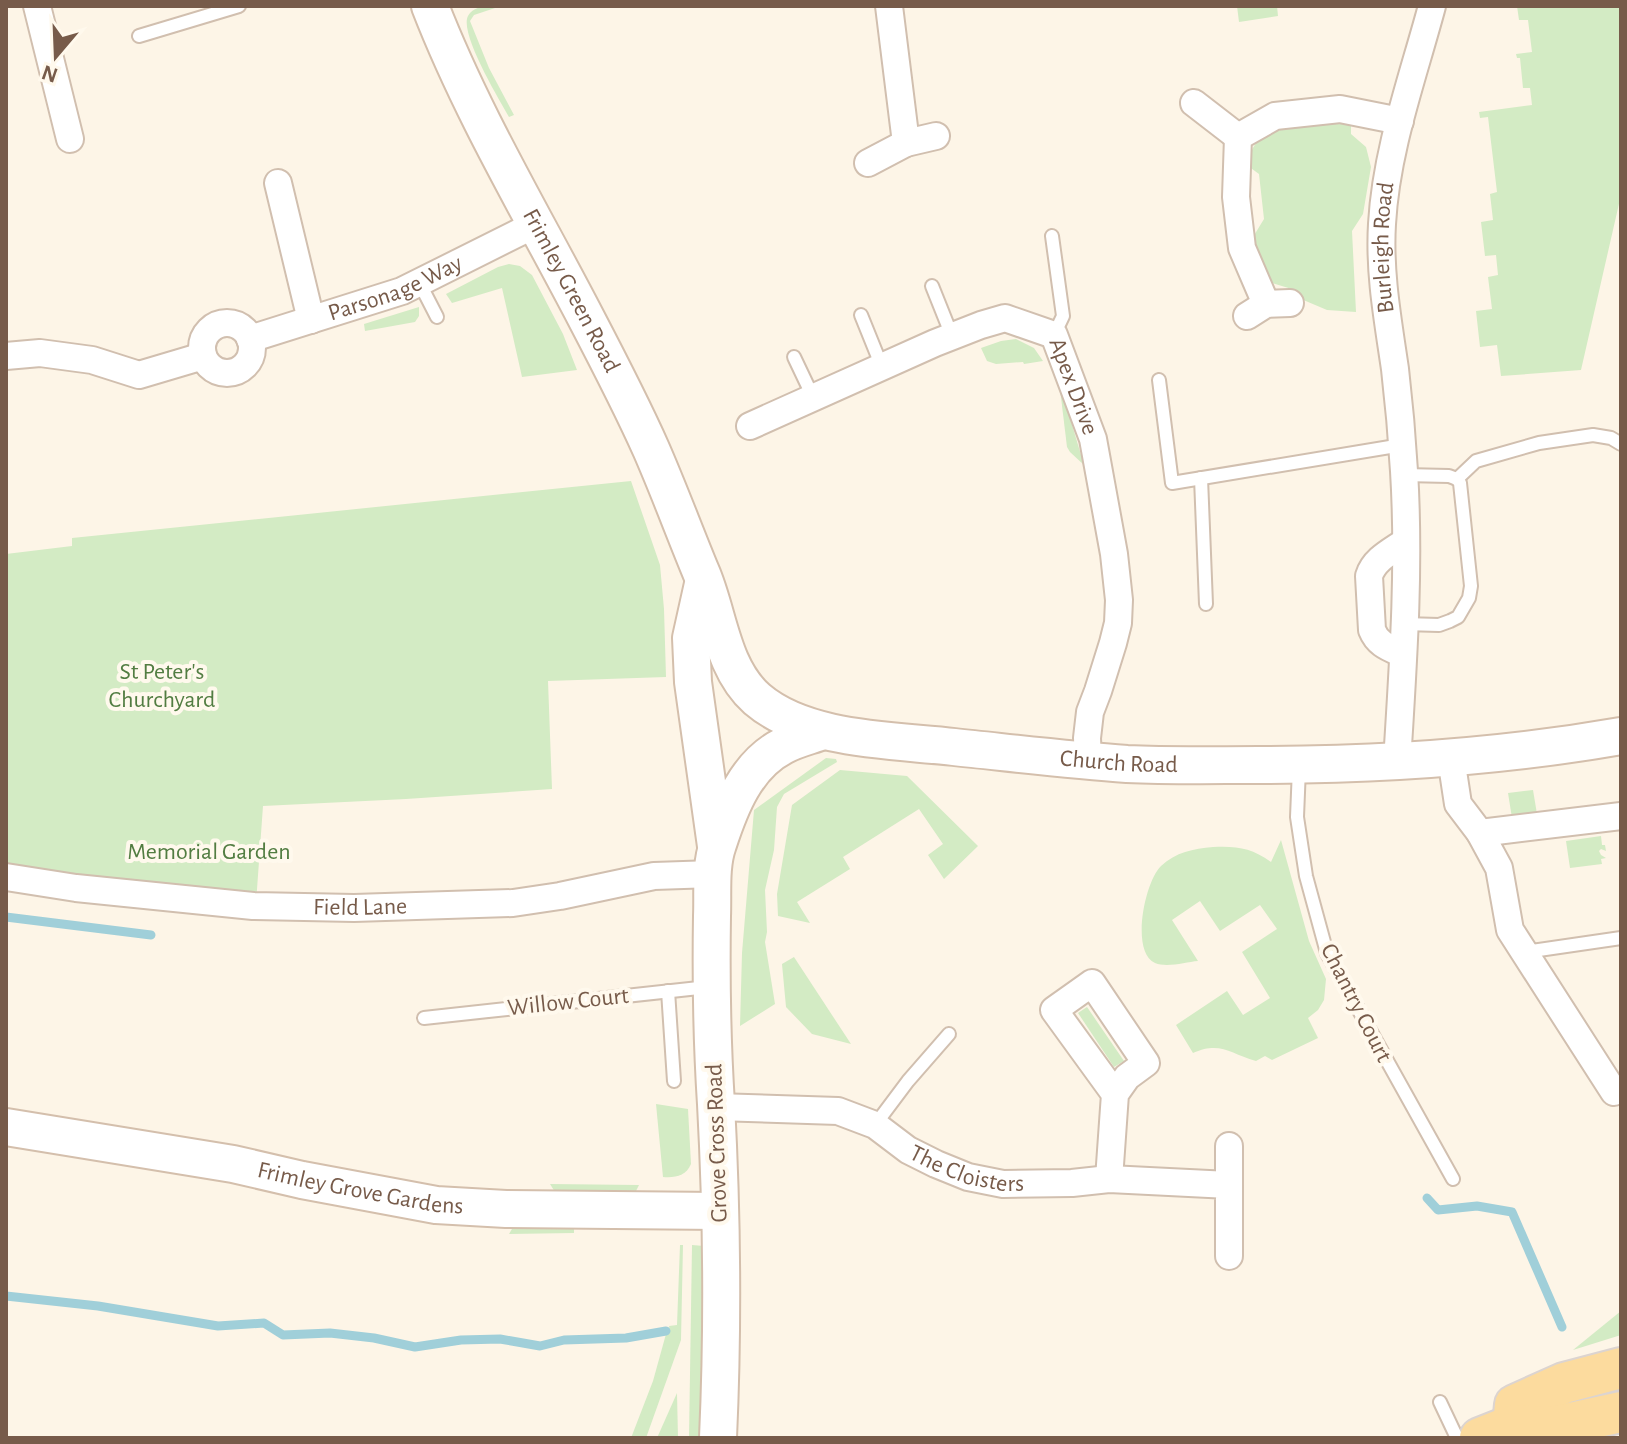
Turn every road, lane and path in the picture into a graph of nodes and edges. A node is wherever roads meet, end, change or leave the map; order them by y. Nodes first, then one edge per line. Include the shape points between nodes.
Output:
1 (37, 6) edge
2 (239, 6) edge
3 (430, 6) edge
4 (889, 6) edge
5 (1432, 6) edge
6 (139, 36) dead end
7 (1194, 103) dead end
8 (1400, 121) junction
9 (936, 136) dead end
10 (1238, 137) junction
11 (70, 139) dead end
12 (906, 143) junction
13 (868, 163) dead end
14 (278, 183) dead end
15 (536, 224) junction
16 (1052, 236) dead end
17 (419, 282) junction
18 (932, 286) dead end
19 (1268, 308) dead end
20 (861, 315) dead end
21 (437, 317) dead end
22 (311, 320) junction
23 (1054, 335) junction
24 (952, 336) junction
25 (6, 356) edge
26 (794, 357) dead end
27 (882, 367) junction
28 (1159, 380) dead end
29 (813, 397) junction
30 (750, 426) dead end
31 (1621, 444) edge
32 (1402, 445) junction
33 (1404, 475) junction
34 (1201, 478) junction
35 (1457, 479) junction
36 (1406, 541) junction
37 (704, 578) junction
38 (1206, 604) dead end
39 (1404, 624) junction
40 (1403, 654) junction
41 (823, 731) junction
42 (1621, 736) edge
43 (1451, 758) junction
44 (1088, 761) junction
45 (1397, 762) junction
46 (1299, 765) junction
47 (1621, 816) edge
48 (1480, 833) junction
49 (715, 860) junction
50 (6, 877) edge
51 (1621, 938) edge
52 (1524, 952) junction
53 (711, 987) junction
54 (668, 991) junction
55 (424, 1018) dead end
56 (949, 1034) dead end
57 (674, 1081) dead end
58 (1614, 1092) dead end
59 (1115, 1094) dead end
60 (716, 1107) junction
61 (875, 1125) junction
62 (6, 1127) edge
63 (1229, 1146) dead end
64 (1109, 1179) junction
65 (1453, 1179) dead end
66 (1229, 1185) junction
67 (720, 1211) junction
68 (1229, 1256) dead end
69 (1621, 1368) edge
70 (1440, 1402) dead end
71 (1621, 1412) edge
72 (1496, 1432) edge
73 (718, 1438) edge
74 (1457, 1438) edge

1 - 11 street
2 - 6 lane
3 - 15 main road, Frimley Green Road via 474,107
4 - 12 street
5 - 8 street, Burleigh Road
7 - 10 street
8 - 10 street via 1340,109 1275,116
8 - 32 street, Burleigh Road via 1381,249
9 - 12 street
10 - 19 street via 1236,197 1242,248
12 - 13 street
14 - 22 street
15 - 17 street, Parsonage Way
15 - 37 main road, Frimley Green Road via 628,400
16 - 23 lane via 1063,316
17 - 21 lane
17 - 22 street, Parsonage Way
18 - 24 lane
20 - 27 lane
22 - 25 street, Parsonage Way via 250,339 250,357 239,370 222,372 203,356 139,375 92,360 40,353
23 - 24 street, Apex Drive via 1005,318
23 - 44 street, Apex Drive via 1093,439 1119,600 1113,643 1090,712
24 - 27 street, Apex Drive
26 - 29 lane
27 - 29 street, Apex Drive
28 - 34 lane via 1172,483
29 - 30 street, Apex Drive
31 - 35 lane via 1593,435 1539,443 1476,461
32 - 33 street, Burleigh Road
32 - 34 lane
33 - 35 lane
33 - 36 street, Burleigh Road
34 - 38 lane
35 - 39 lane via 1469,598 1450,621
36 - 39 street, Burleigh Road
36 - 40 street via 1375,563 1369,576 1375,637
37 - 41 main road, Church Road via 732,663 751,693 791,720
37 - 49 main road, Grove Cross Road via 691,638
39 - 40 street, Burleigh Road
40 - 45 street, Burleigh Road
41 - 44 main road, Church Road
41 - 49 main road, Grove Cross Road via 785,745 757,765 734,803
42 - 43 main road, Church Road
43 - 45 main road, Church Road
43 - 48 street via 1458,804
44 - 46 main road, Church Road
45 - 46 main road, Church Road
46 - 65 lane, Chantry Court via 1297,817 1327,953
47 - 48 street
48 - 52 street via 1499,868 1510,930
49 - 50 street, Field Lane via 513,903 354,908 253,906
49 - 53 main road, Grove Cross Road
51 - 52 lane
52 - 58 street
53 - 54 lane, Willow Court
53 - 60 main road, Grove Cross Road
54 - 55 lane, Willow Court
54 - 57 lane
56 - 61 lane
59 - 64 street
60 - 61 street, The Cloisters via 838,1111
60 - 67 main road, Grove Cross Road
61 - 64 street, The Cloisters via 908,1150 968,1177 1003,1184
62 - 67 main road, Frimley Grove Gardens via 233,1164 436,1205
63 - 66 street
64 - 66 street, The Cloisters
66 - 68 street
67 - 73 main road, Grove Cross Road
69 - 72 main road via 1564,1383 1515,1405
70 - 74 lane
71 - 72 main road

